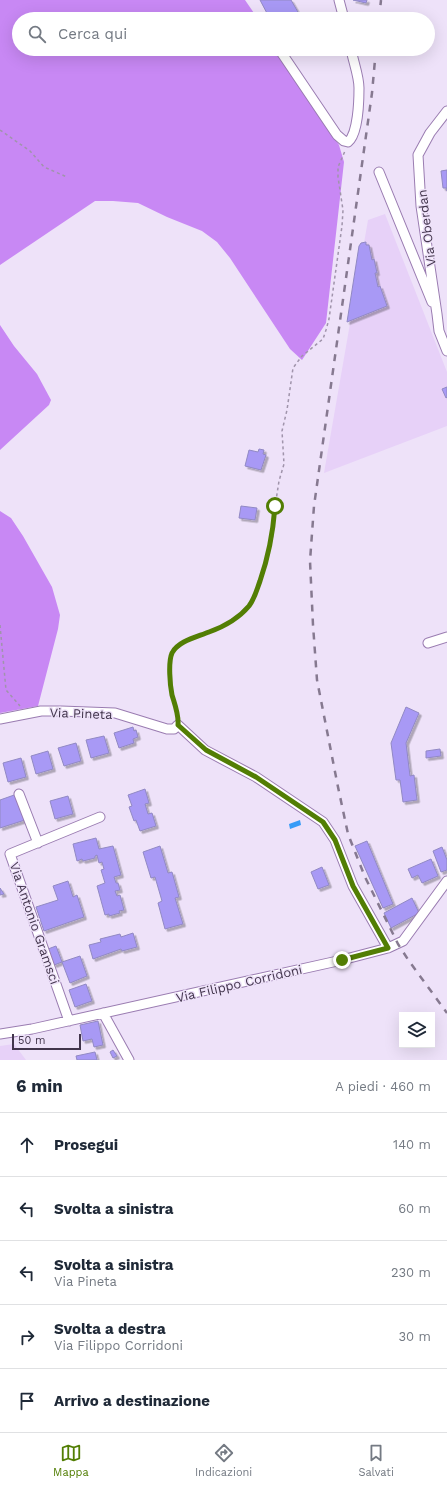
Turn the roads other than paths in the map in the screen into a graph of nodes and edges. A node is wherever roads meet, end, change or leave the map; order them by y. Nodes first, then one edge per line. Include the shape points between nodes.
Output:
1 (339, 0) edge
2 (342, 12) edge
3 (284, 56) edge
4 (352, 56) edge
5 (447, 111) edge
6 (379, 172) dead end
7 (437, 314) junction
8 (447, 351) edge
9 (447, 637) edge
10 (428, 643) dead end
11 (0, 719) edge
12 (19, 794) dead end
13 (100, 817) dead end
14 (38, 842) junction
15 (447, 881) edge
16 (388, 948) junction
17 (103, 1013) junction
18 (69, 1021) junction
19 (0, 1034) edge
20 (130, 1060) edge

1 - 2 street
3 - 4 street via 337,135 348,142 356,130 359,87
5 - 7 street, Via Oberdan via 430,133 418,155 422,206
6 - 7 street
7 - 8 street, Via Oberdan via 439,331
9 - 10 street
11 - 16 street, Via Pineta via 61,711 115,713 168,729 174,729 178,725 206,750 256,777 323,822 335,840 353,886
12 - 14 street
13 - 14 street, Via Antonio Gramsci
14 - 18 street, Via Antonio Gramsci via 10,854
15 - 16 street, Via Filippo Corridoni via 403,941
16 - 17 street, Via Filippo Corridoni
17 - 18 street, Via Filippo Corridoni
17 - 20 street
18 - 19 street, Via Filippo Corridoni

